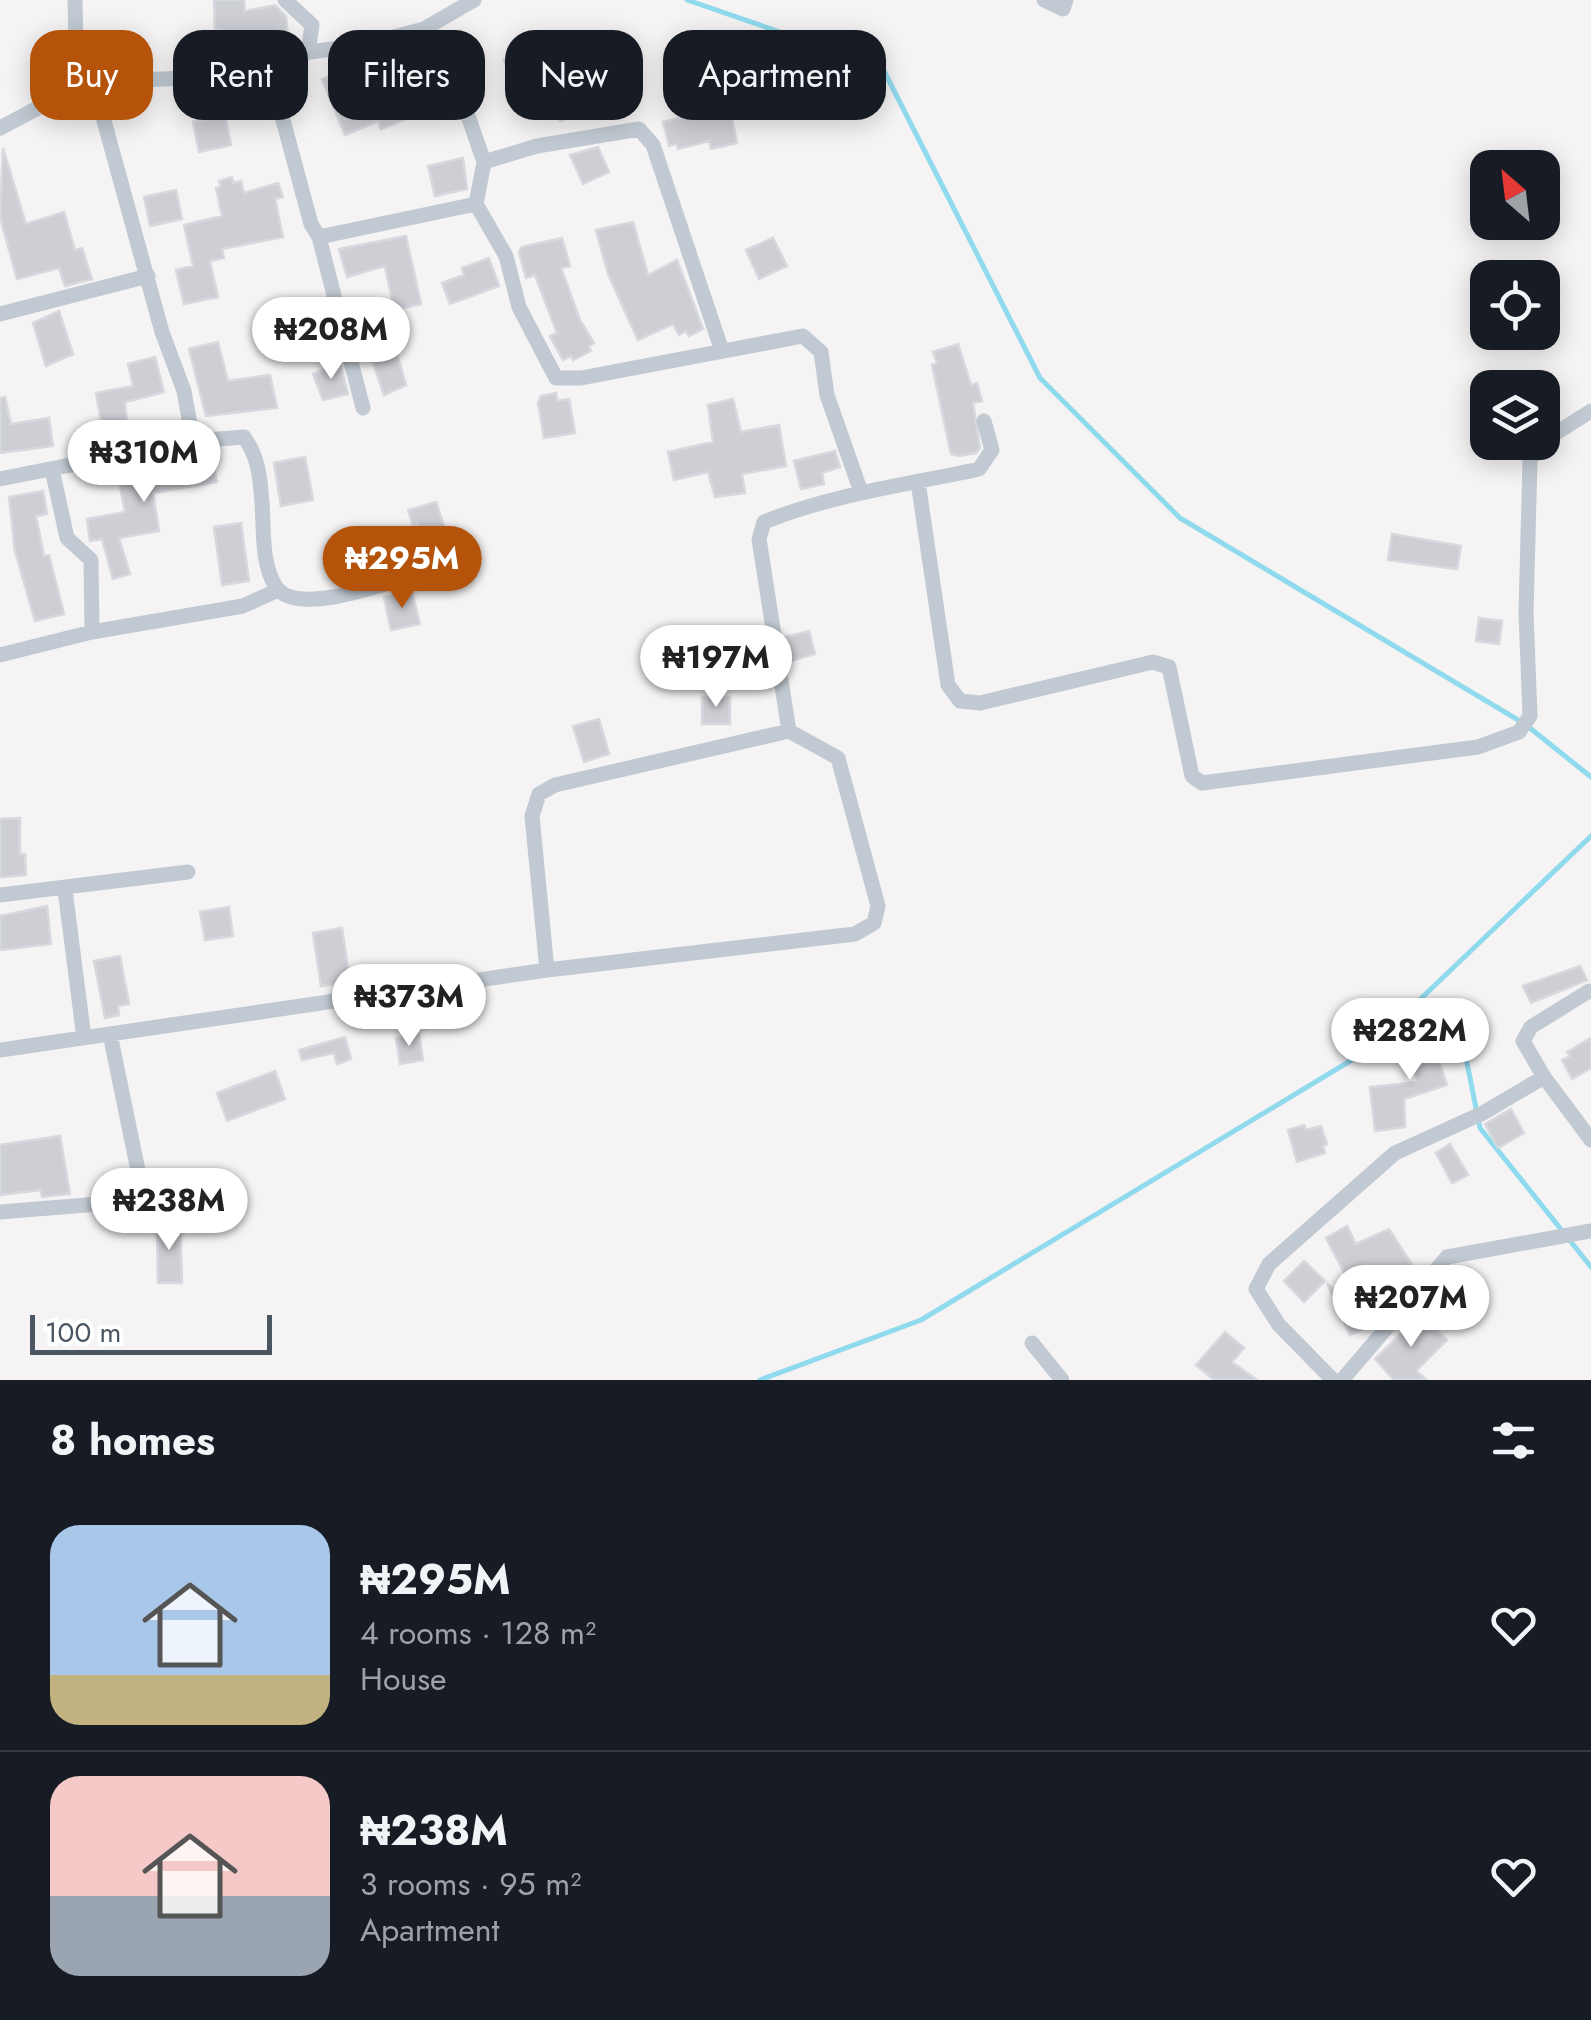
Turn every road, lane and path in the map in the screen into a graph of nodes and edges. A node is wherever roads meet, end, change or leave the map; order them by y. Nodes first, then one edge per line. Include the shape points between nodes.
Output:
1 (75, 0) edge
2 (284, 0) edge
3 (474, 0) edge
4 (1044, 0) edge
5 (1066, 0) edge
6 (424, 29) junction
7 (76, 30) edge
8 (308, 50) joint
9 (30, 112) edge
10 (104, 120) edge
11 (283, 120) edge
12 (0, 128) edge
13 (484, 162) junction
14 (476, 204) junction
15 (319, 237) junction
16 (148, 276) junction
17 (0, 314) edge
18 (722, 351) junction
19 (363, 408) dead end
20 (1591, 412) edge
21 (984, 421) dead end
22 (1560, 431) edge
23 (193, 441) junction
24 (1530, 460) edge
25 (52, 469) junction
26 (0, 478) edge
27 (918, 482) junction
28 (861, 492) junction
29 (430, 570) dead end
30 (278, 590) junction
31 (92, 632) junction
32 (0, 656) edge
33 (789, 731) junction
34 (188, 872) dead end
35 (65, 890) junction
36 (0, 895) edge
37 (547, 970) junction
38 (1590, 991) edge
39 (110, 1034) junction
40 (84, 1038) junction
41 (0, 1050) edge
42 (1544, 1077) junction
43 (1591, 1140) edge
44 (0, 1212) edge
45 (1591, 1230) edge
46 (1032, 1343) dead end
47 (1062, 1380) edge
48 (1333, 1380) edge
49 (1342, 1380) edge

1 - 7 street
2 - 8 street via 312,25
3 - 6 street
4 - 5 street via 1063,9
6 - 8 street
6 - 13 street via 451,67
9 - 12 street
10 - 16 street
11 - 15 street
13 - 14 street
13 - 18 street via 639,129 653,145
14 - 15 street
14 - 18 street via 506,256 519,307 556,378
15 - 19 street
16 - 17 street
16 - 23 street
18 - 28 street via 803,336 821,352 827,395
20 - 22 street
21 - 27 street via 992,450 979,469
23 - 25 street
23 - 30 street via 244,437 256,454 267,569
24 - 27 street via 1530,716 1519,732 1478,747 1202,783 1192,776 1170,667 1153,662 960,701 948,685
25 - 26 street
25 - 31 street via 66,538 90,560
27 - 28 street
28 - 33 street via 764,522 759,539
29 - 30 street via 318,600 296,601
30 - 31 street via 243,606
31 - 32 street
33 - 37 street via 555,784 540,794 532,816
33 - 37 street via 838,758 878,906 874,923 856,934
34 - 35 street
35 - 36 street
35 - 40 street
37 - 39 street
38 - 42 street via 1531,1027 1523,1042
39 - 40 street
39 - 44 street via 142,1190 135,1201 112,1205
40 - 41 street
42 - 43 street
42 - 48 street via 1395,1153 1269,1264 1256,1289 1279,1325
45 - 49 street via 1446,1257
46 - 47 street

